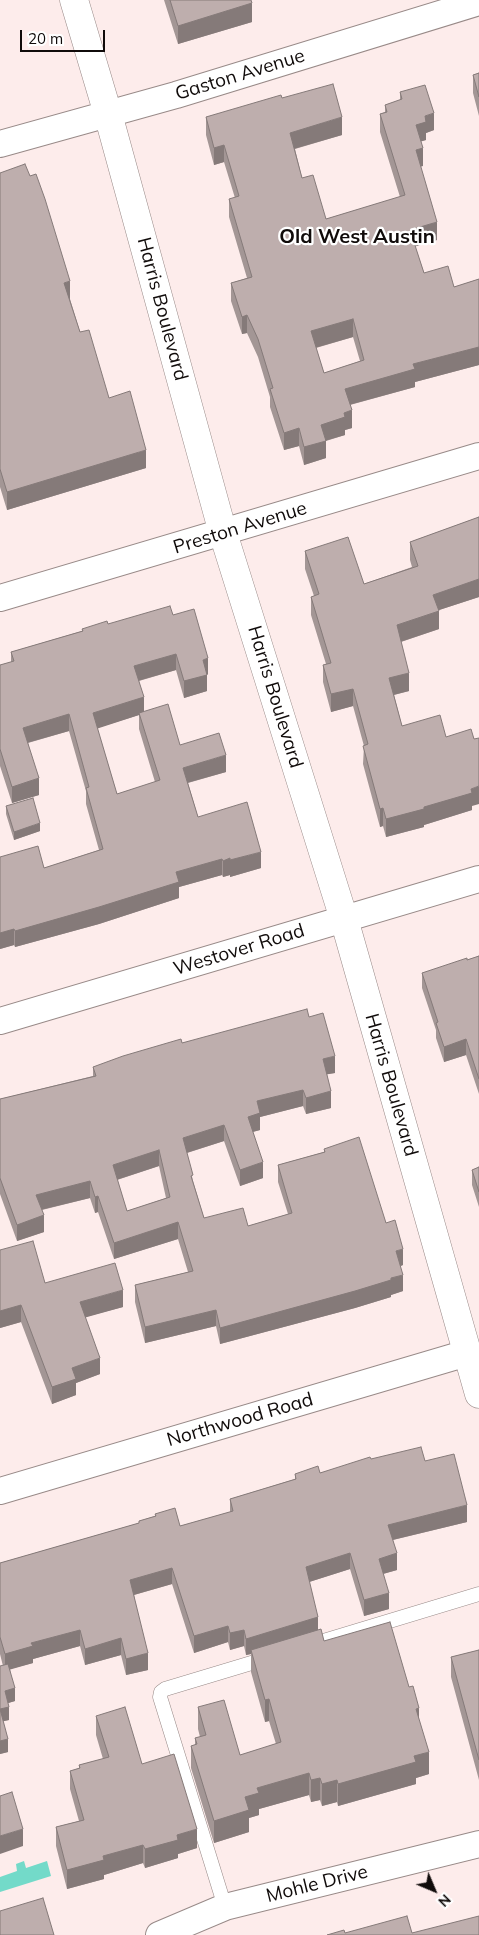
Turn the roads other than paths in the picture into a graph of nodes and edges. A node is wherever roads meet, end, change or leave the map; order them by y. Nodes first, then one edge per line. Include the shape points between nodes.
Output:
1 (74, 0) edge
2 (479, 2) edge
3 (108, 114) junction
4 (0, 144) edge
5 (479, 456) edge
6 (224, 533) junction
7 (0, 598) edge
8 (479, 879) edge
9 (344, 919) junction
10 (0, 1021) edge
11 (473, 1351) edge
12 (479, 1394) edge
13 (0, 1491) edge
14 (479, 1594) edge
15 (479, 1844) edge
16 (225, 1907) junction
17 (159, 1935) edge

1 - 3 street, Harris Boulevard
2 - 3 street, Gaston Avenue
3 - 4 street, Gaston Avenue
3 - 6 street, Harris Boulevard
5 - 6 street, Preston Avenue
6 - 7 street, Preston Avenue
6 - 9 street, Harris Boulevard
8 - 9 street, Westover Road
9 - 10 street, Westover Road
9 - 11 street, Harris Boulevard
11 - 12 street, Harris Boulevard
11 - 13 street, Northwood Road
14 - 16 lane via 161,1692 161,1703
15 - 16 street, Mohle Drive
16 - 17 street, Mohle Drive

